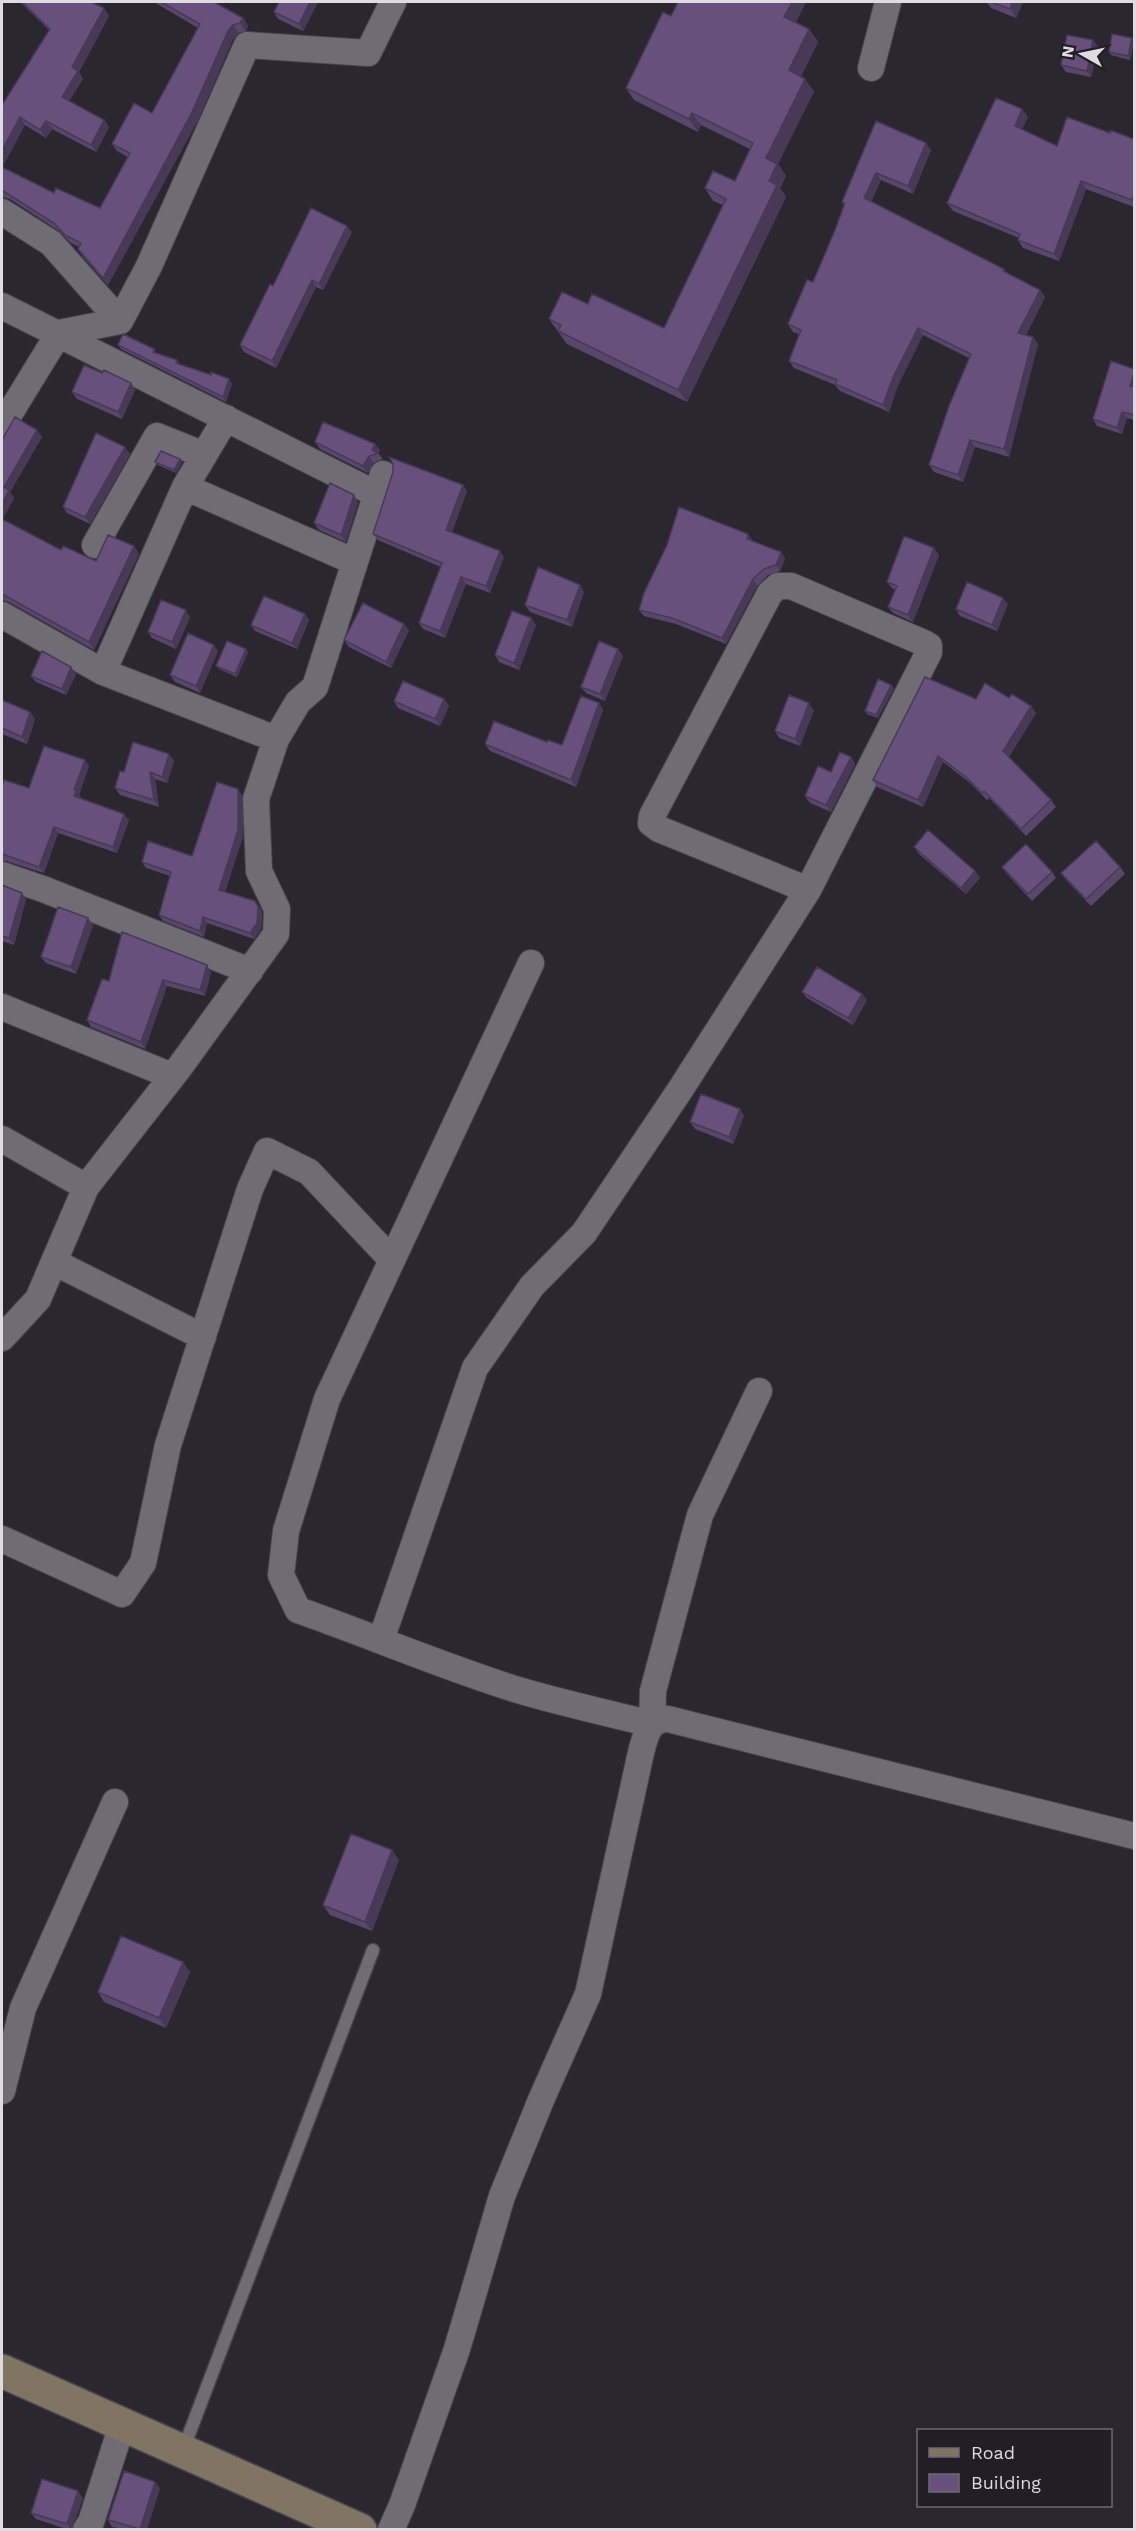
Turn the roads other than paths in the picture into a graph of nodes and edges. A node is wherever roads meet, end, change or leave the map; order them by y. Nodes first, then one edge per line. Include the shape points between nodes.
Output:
1 (393, 2) edge
2 (888, 2) edge
3 (870, 68) dead end
4 (2, 212) edge
5 (2, 306) edge
6 (120, 321) junction
7 (59, 333) junction
8 (226, 418) junction
9 (2, 426) edge
10 (204, 456) junction
11 (185, 487) junction
12 (95, 545) dead end
13 (355, 562) junction
14 (2, 615) edge
15 (103, 672) junction
16 (276, 739) junction
17 (2, 875) edge
18 (807, 890) junction
19 (531, 963) dead end
20 (250, 971) junction
21 (2, 1007) edge
22 (172, 1076) junction
23 (2, 1139) edge
24 (86, 1187) junction
25 (392, 1260) junction
26 (54, 1262) junction
27 (203, 1337) junction
28 (2, 1338) edge
29 (759, 1390) dead end
30 (2, 1539) edge
31 (381, 1640) junction
32 (652, 1724) junction
33 (115, 1802) dead end
34 (1134, 1836) edge
35 (373, 1950) dead end
36 (12, 2006) edge
37 (2, 2091) edge
38 (2, 2371) edge
39 (122, 2425) junction
40 (183, 2451) junction
41 (86, 2529) edge
42 (360, 2529) edge
43 (391, 2529) edge

1 - 6 street via 368,53 247,45
2 - 3 street
4 - 6 street via 51,243
5 - 7 street
6 - 7 street
7 - 8 street
7 - 9 street
8 - 10 street
8 - 13 street via 380,484
10 - 11 street
10 - 12 street via 157,436
11 - 13 street
11 - 15 street
13 - 16 street via 315,687 298,702
14 - 15 street
15 - 16 street
16 - 20 street via 256,798 259,871 277,909 276,934
17 - 20 street
18 - 18 street via 929,652 928,646 791,586 778,586 770,593 651,823
18 - 31 street via 584,1233 532,1286 475,1368
19 - 25 street
20 - 22 street
21 - 22 street
22 - 24 street
23 - 24 street
24 - 26 street
25 - 27 street via 309,1172 267,1151 250,1189
25 - 31 street via 327,1400 286,1531 281,1575 298,1610
26 - 27 street
26 - 28 street via 38,1299
27 - 30 street via 168,1445 143,1563 122,1594
29 - 32 street via 700,1515 653,1691
31 - 32 street via 519,1690
32 - 34 street via 668,1719
32 - 43 street via 640,1757 588,1994 502,2196 457,2349
33 - 36 street
35 - 40 lane
36 - 37 street
38 - 39 street
39 - 40 street
39 - 41 street
40 - 42 street

